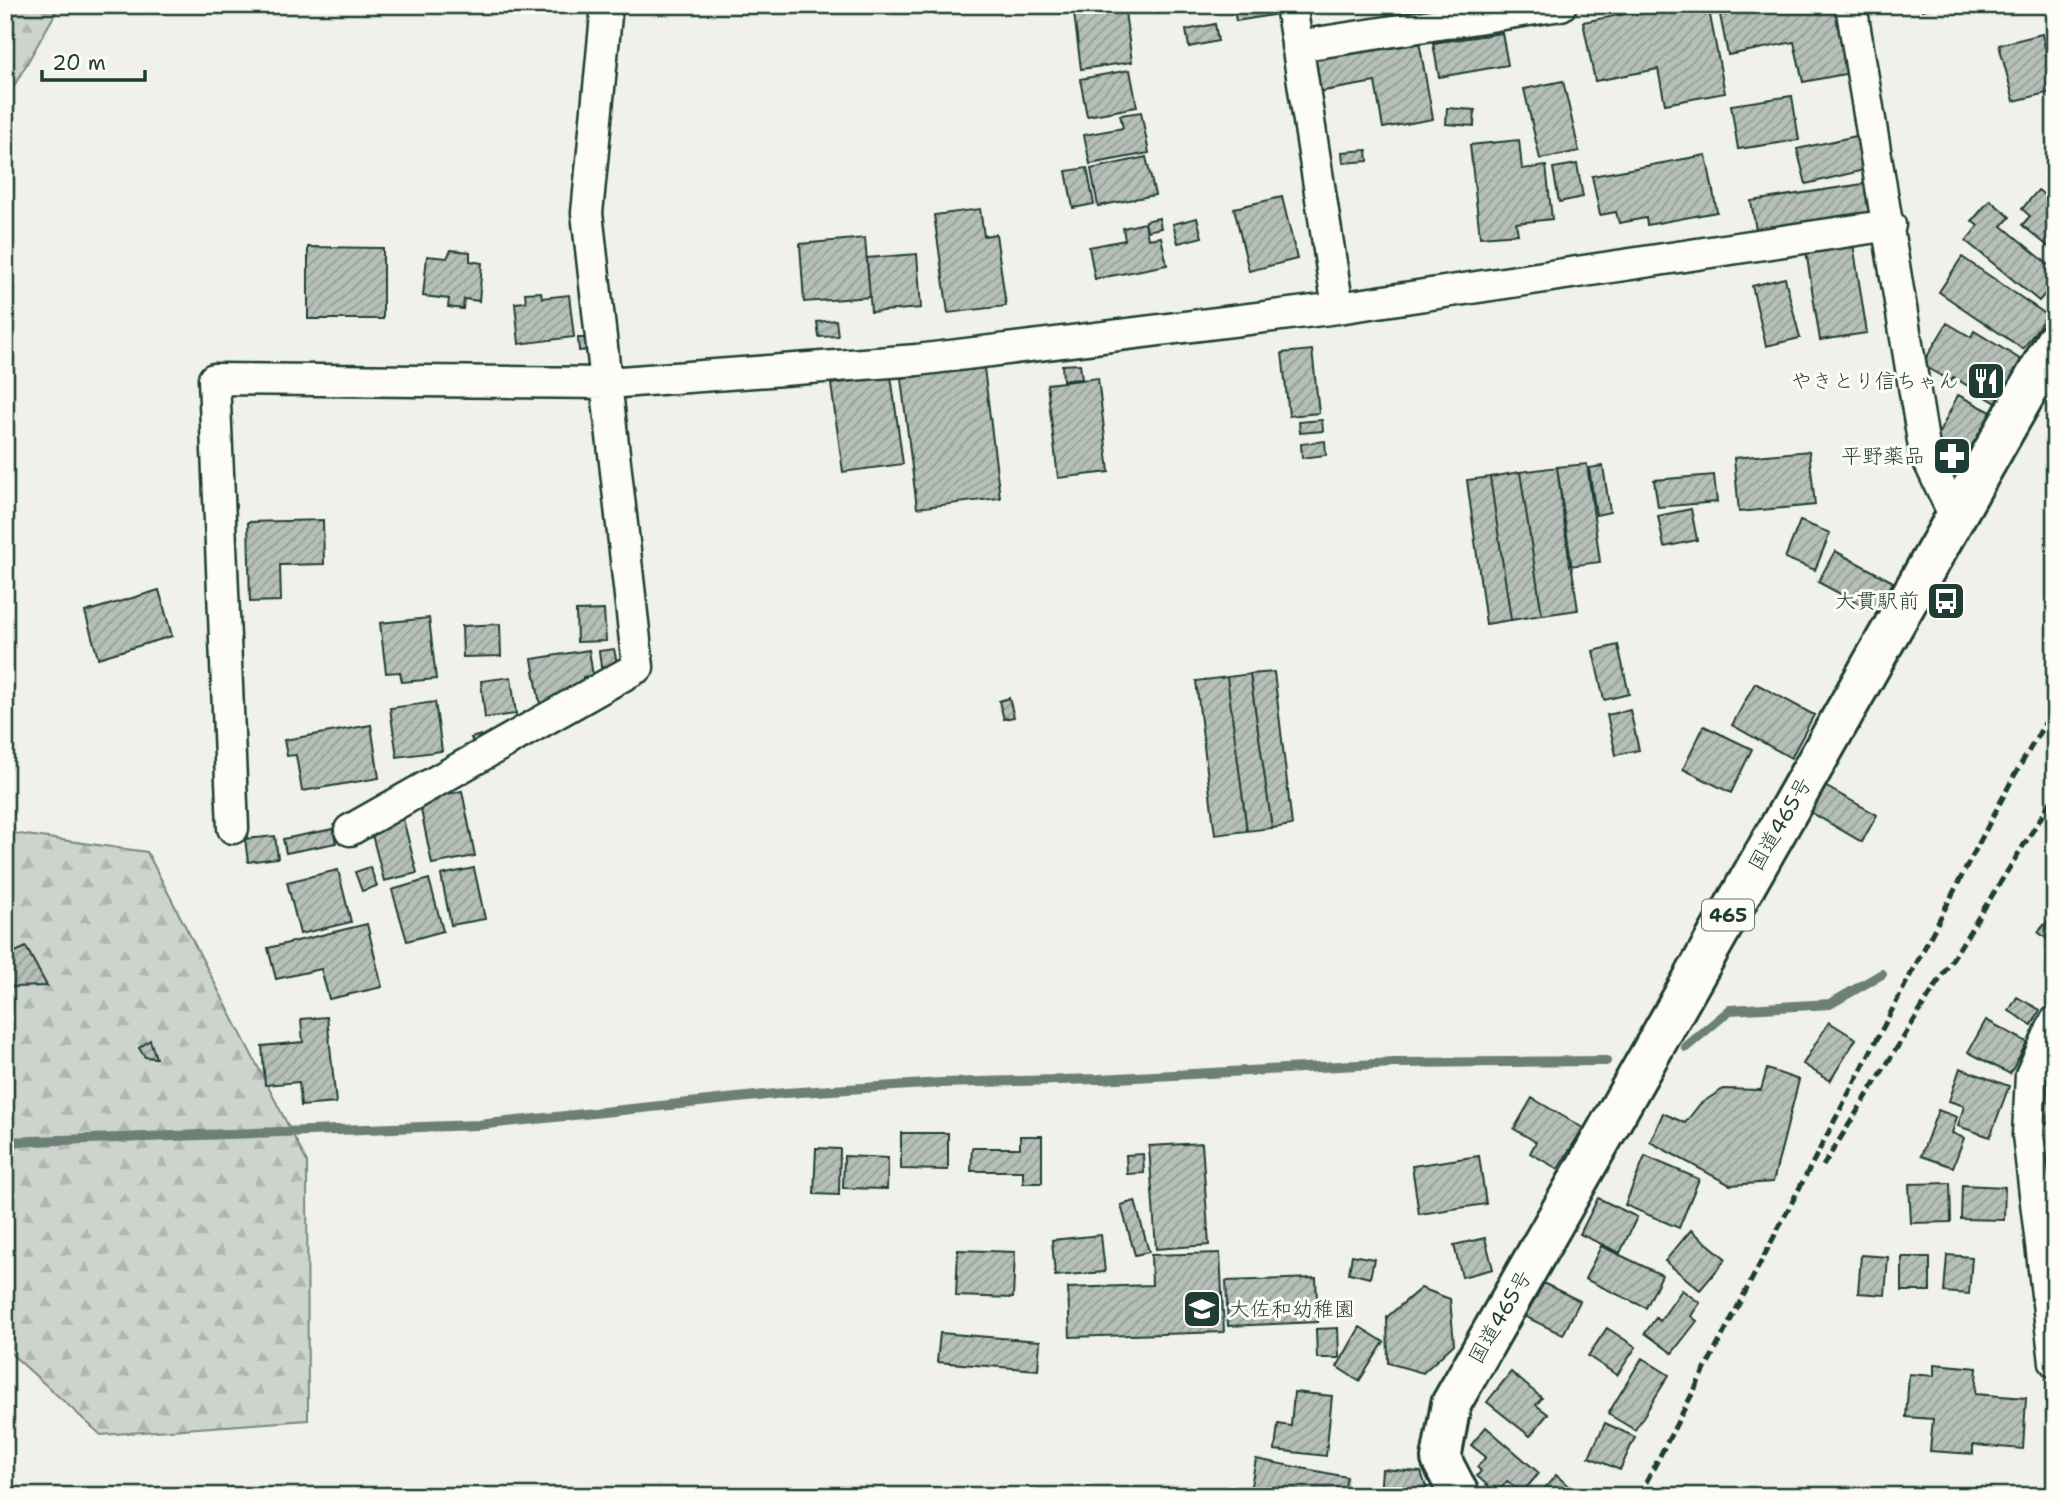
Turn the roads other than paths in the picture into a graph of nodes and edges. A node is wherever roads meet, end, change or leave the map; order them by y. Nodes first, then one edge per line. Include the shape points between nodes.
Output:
1 (607, 5) edge
2 (1291, 5) edge
3 (1561, 5) edge
4 (1851, 5) edge
5 (1297, 46) junction
6 (1890, 225) junction
7 (1338, 308) junction
8 (2055, 342) edge
9 (607, 383) junction
10 (1955, 517) junction
11 (233, 828) dead end
12 (350, 830) dead end
13 (2055, 1022) edge
14 (2041, 1133) edge
15 (2055, 1362) edge
16 (1460, 1496) edge

1 - 9 street via 587,213
2 - 5 street
3 - 5 street
4 - 6 street
5 - 7 street
6 - 7 street
6 - 10 street via 1925,453
7 - 9 street via 917,360
8 - 10 highway, 国道465号 / 465
9 - 11 street via 214,379
9 - 12 street via 638,667
10 - 16 highway, 国道465号 / 465 via 1451,1404 1441,1459
13 - 14 street via 2031,1075
14 - 15 street

